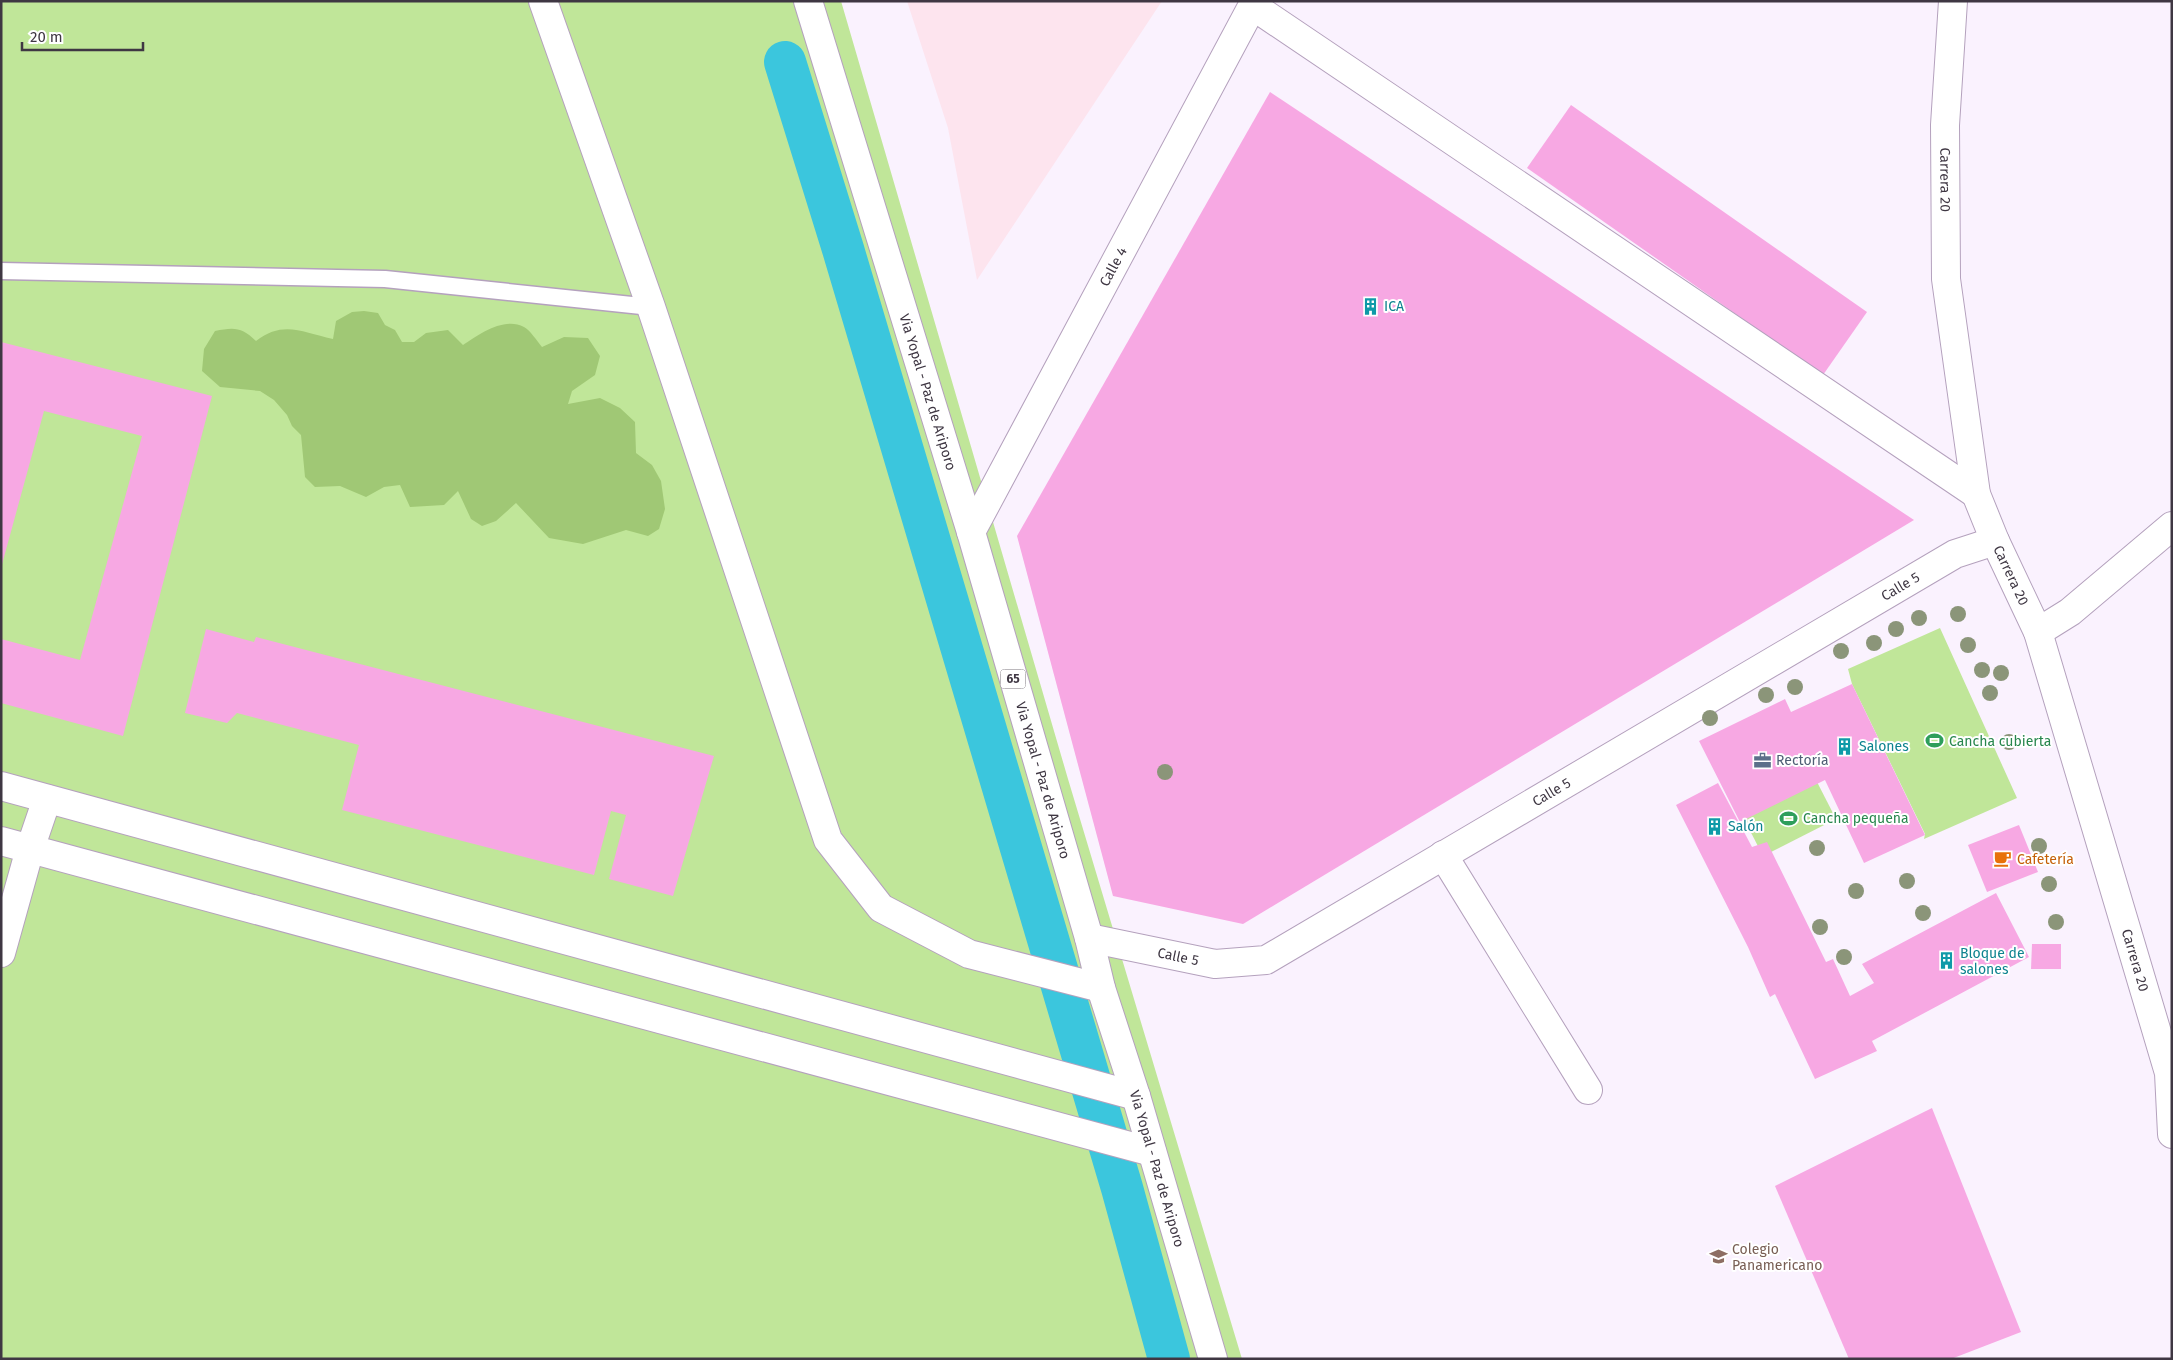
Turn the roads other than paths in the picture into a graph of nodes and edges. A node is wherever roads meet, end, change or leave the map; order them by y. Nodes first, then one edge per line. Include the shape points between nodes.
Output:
1 (544, 1) edge
2 (808, 1) edge
3 (1953, 1) edge
4 (1251, 3) edge
5 (1, 270) edge
6 (651, 307) junction
7 (1976, 494) junction
8 (2172, 526) edge
9 (970, 532) junction
10 (1995, 541) junction
11 (2038, 632) junction
12 (1, 786) edge
13 (47, 799) junction
14 (1, 841) edge
15 (30, 849) junction
16 (1443, 855) junction
17 (1089, 938) junction
18 (1, 953) edge
19 (1100, 988) junction
20 (1588, 1090) dead end
21 (1134, 1095) junction
22 (2172, 1134) edge
23 (1151, 1152) junction
24 (1213, 1359) edge

1 - 6 street
2 - 9 street, Via Yopal - Paz de Ariporo / 65
3 - 7 street, Carrera 20 via 1945,125 1946,279
4 - 7 street
4 - 9 street, Calle 4
5 - 6 lane via 385,279
6 - 19 street via 828,840 881,908 968,954
7 - 10 street, Carrera 20
8 - 11 street via 2070,612
9 - 17 street, Via Yopal - Paz de Ariporo / 65
10 - 11 street, Carrera 20
10 - 16 street, Calle 5 via 1955,554
11 - 22 street, Carrera 20 via 2169,1074
12 - 13 street
13 - 15 street
13 - 21 street
14 - 15 street
15 - 18 street
15 - 23 street
16 - 17 street, Calle 5 via 1266,960 1215,964
16 - 20 street
17 - 19 street, Via Yopal - Paz de Ariporo / 65
19 - 21 street, Via Yopal - Paz de Ariporo / 65
21 - 23 street, Via Yopal - Paz de Ariporo / 65
23 - 24 street, Via Yopal - Paz de Ariporo / 65

